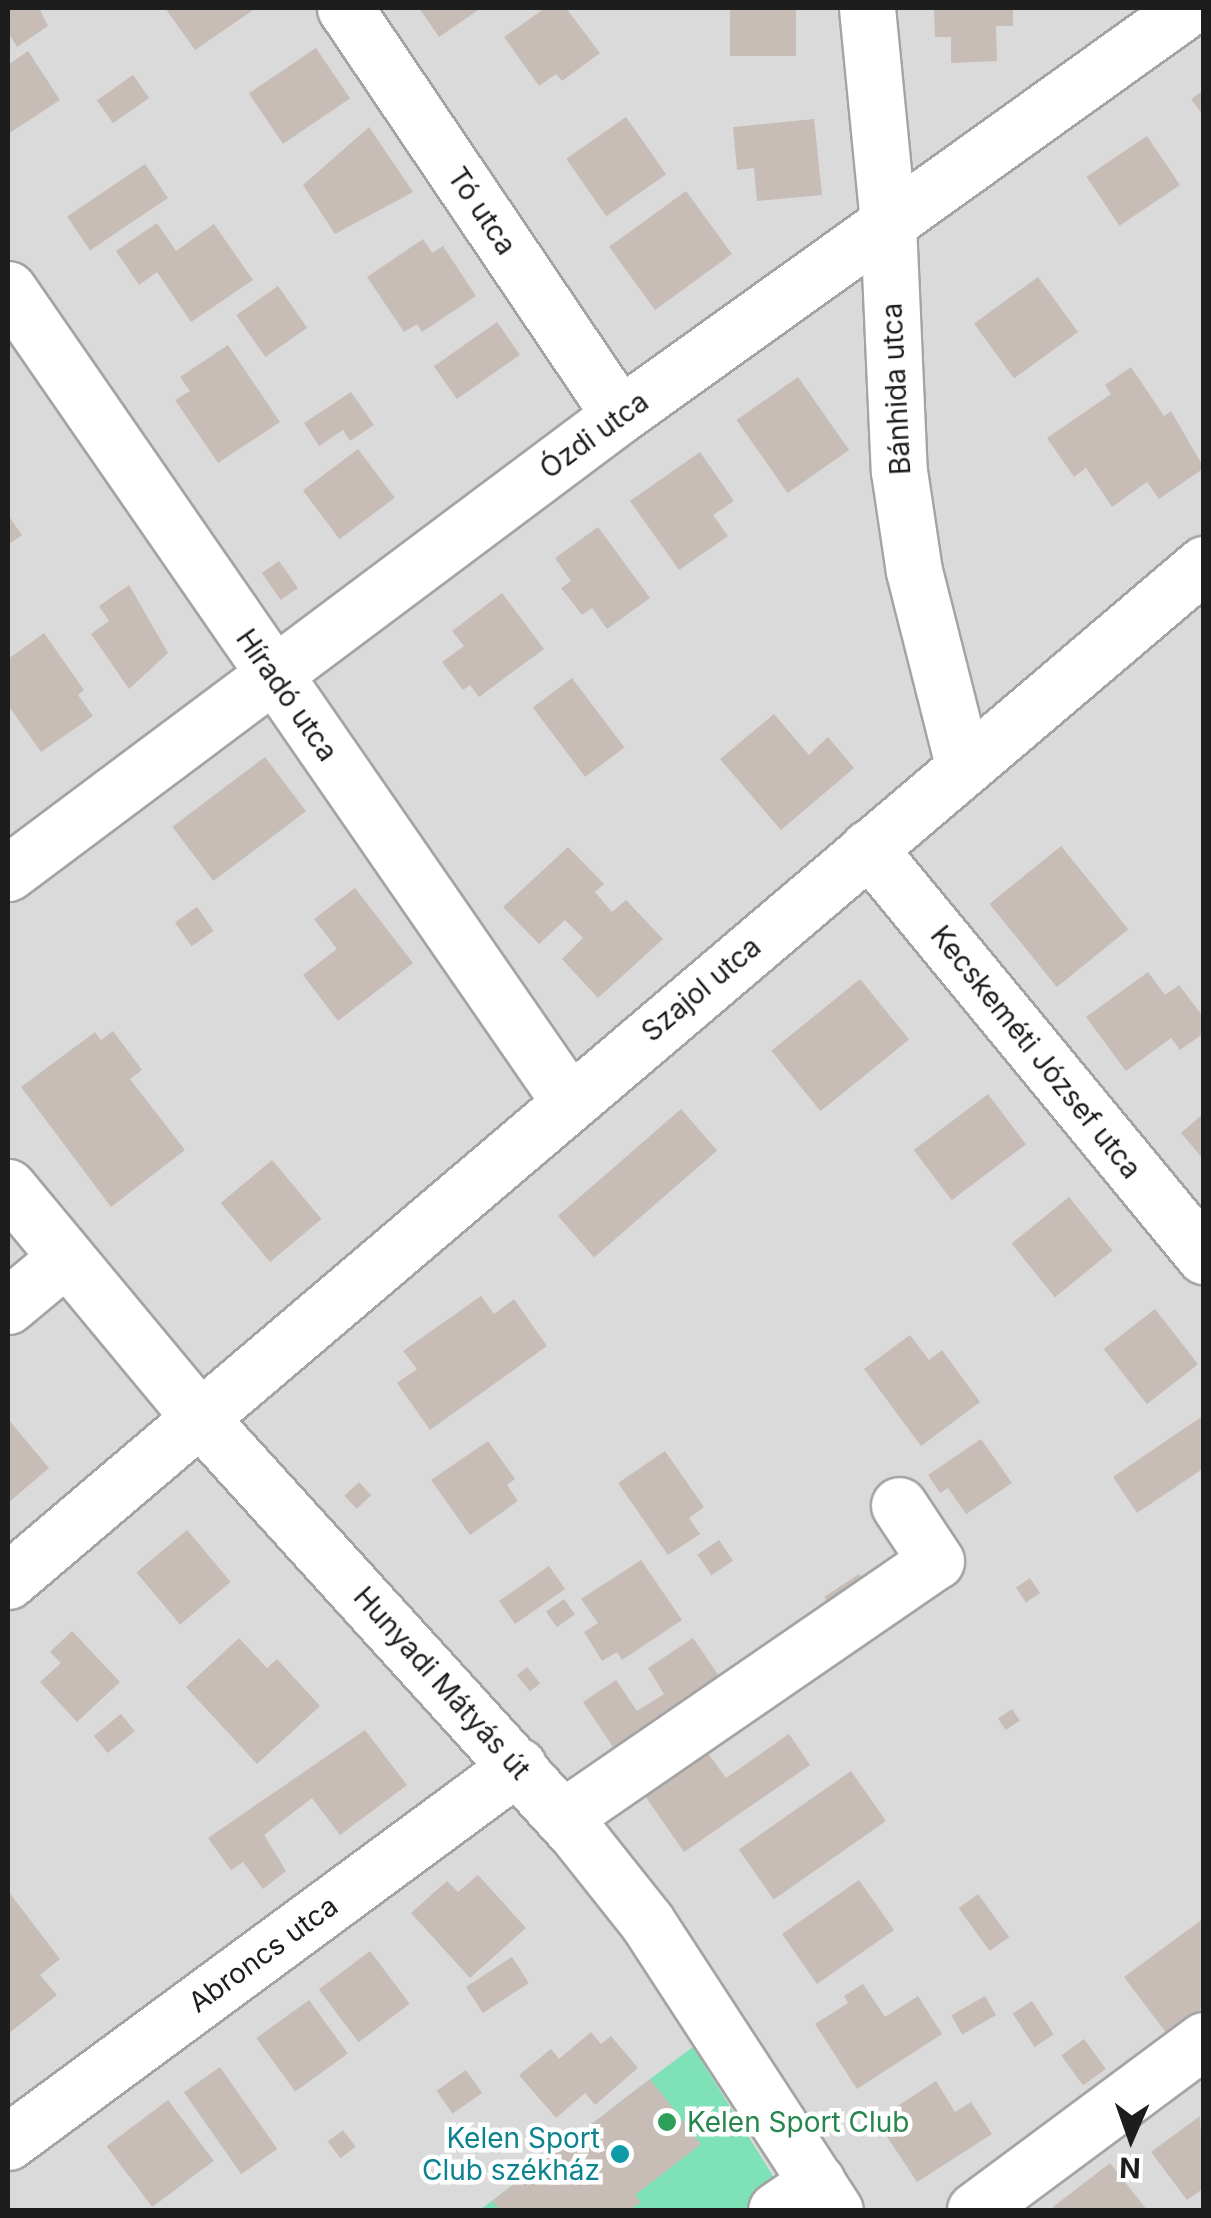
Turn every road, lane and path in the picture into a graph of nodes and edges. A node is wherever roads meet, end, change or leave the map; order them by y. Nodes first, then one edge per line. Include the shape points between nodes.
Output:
1 (344, 8) edge
2 (867, 8) edge
3 (1188, 8) edge
4 (888, 224) junction
5 (8, 289) edge
6 (620, 415) junction
7 (1204, 564) edge
8 (272, 675) junction
9 (963, 764) junction
10 (868, 848) junction
11 (8, 872) edge
12 (569, 1100) junction
13 (8, 1188) edge
14 (1204, 1256) edge
15 (63, 1260) junction
16 (8, 1306) edge
17 (198, 1416) junction
18 (899, 1505) dead end
19 (8, 1581) edge
20 (518, 1766) junction
21 (563, 1818) junction
22 (1204, 2040) edge
23 (8, 2142) edge
24 (809, 2201) edge
25 (975, 2210) edge

1 - 6 street, Tó utca
2 - 4 street, Bánhida utca
3 - 4 street, Ózdi utca
4 - 6 street, Ózdi utca
4 - 9 street, Bánhida utca via 899,471 914,571
5 - 8 street, Híradó utca
6 - 8 street, Ózdi utca
7 - 9 street, Szajol utca
8 - 11 street, Ózdi utca
8 - 12 street, Híradó utca
9 - 10 street, Szajol utca
10 - 12 street, Szajol utca
10 - 14 street, Kecskeméti József utca
12 - 17 street, Szajol utca
13 - 15 street, Hunyadi Mátyás út
15 - 16 street
15 - 17 street, Hunyadi Mátyás út
17 - 19 street, Szajol utca
17 - 20 street, Hunyadi Mátyás út
18 - 21 street via 936,1562
20 - 21 street, Hunyadi Mátyás út
20 - 23 street, Abroncs utca
21 - 24 street, Hunyadi Mátyás út via 647,1922
22 - 25 street

